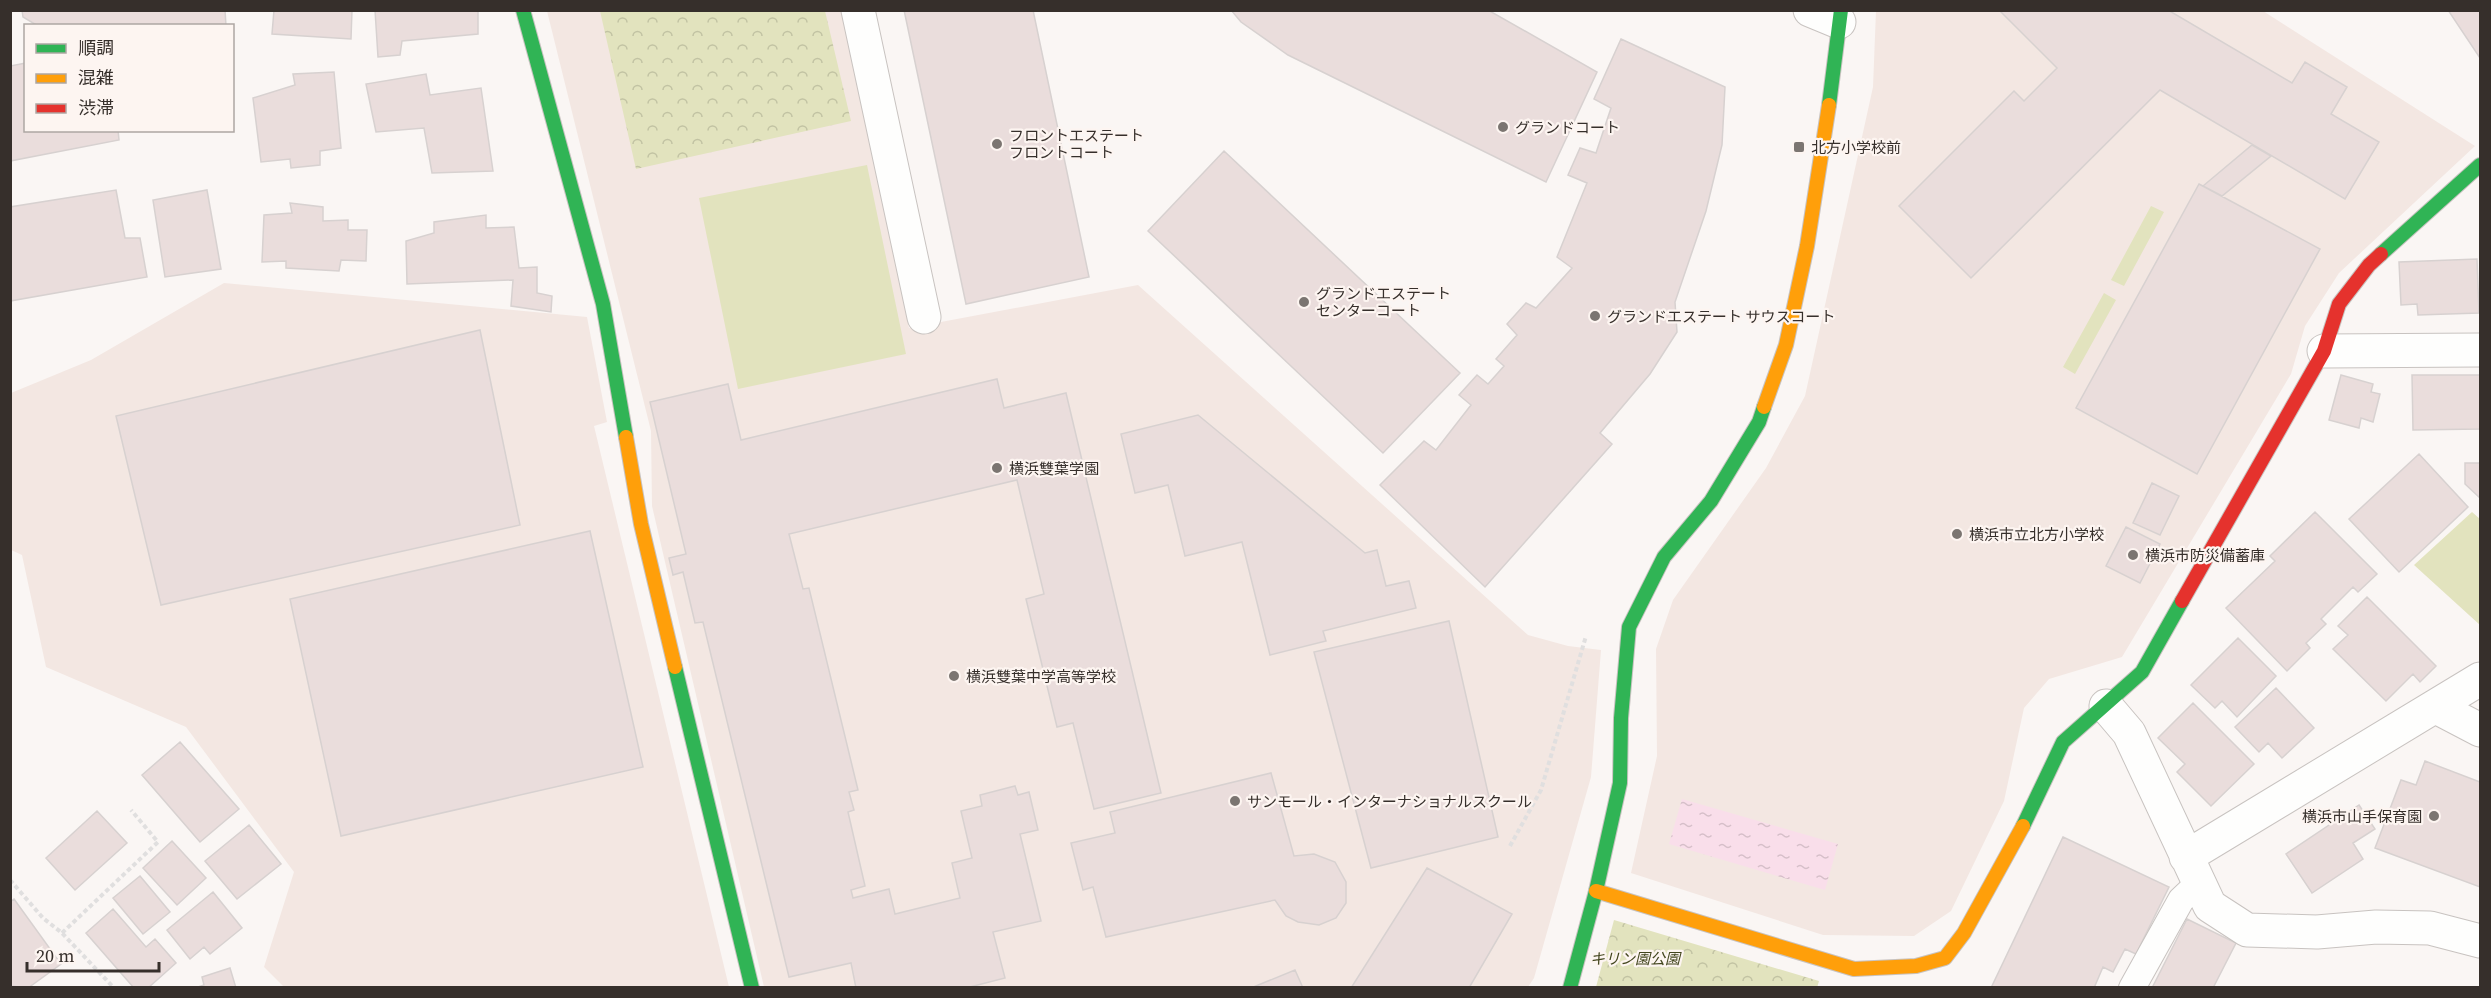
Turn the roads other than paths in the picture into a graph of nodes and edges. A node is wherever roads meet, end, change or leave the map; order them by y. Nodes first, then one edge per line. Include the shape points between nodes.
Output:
1 (524, 10) edge
2 (858, 10) edge
3 (1830, 14) edge
4 (2481, 165) edge
5 (924, 317) dead end
6 (2481, 350) edge
7 (2324, 351) junction
8 (2481, 679) edge
9 (2106, 706) junction
10 (2436, 707) junction
11 (2481, 730) edge
12 (2192, 870) junction
13 (1596, 891) junction
14 (2481, 941) edge
15 (1850, 978) edge
16 (752, 987) edge
17 (1570, 987) edge
18 (2132, 987) edge

1 - 16 street via 603,304 641,524
2 - 5 street
3 - 13 street via 1823,155 1786,345 1759,422 1711,501 1664,557 1629,627 1620,783
4 - 7 street via 2369,265 2339,304
6 - 7 street
7 - 9 street via 2142,672
8 - 10 street
9 - 12 street via 2129,733
9 - 15 street via 2062,742 2021,830 1964,933 1945,958
10 - 11 street
10 - 12 street
12 - 14 street via 2210,906 2247,930 2430,928
12 - 18 lane via 2181,900
13 - 15 street
13 - 17 street

